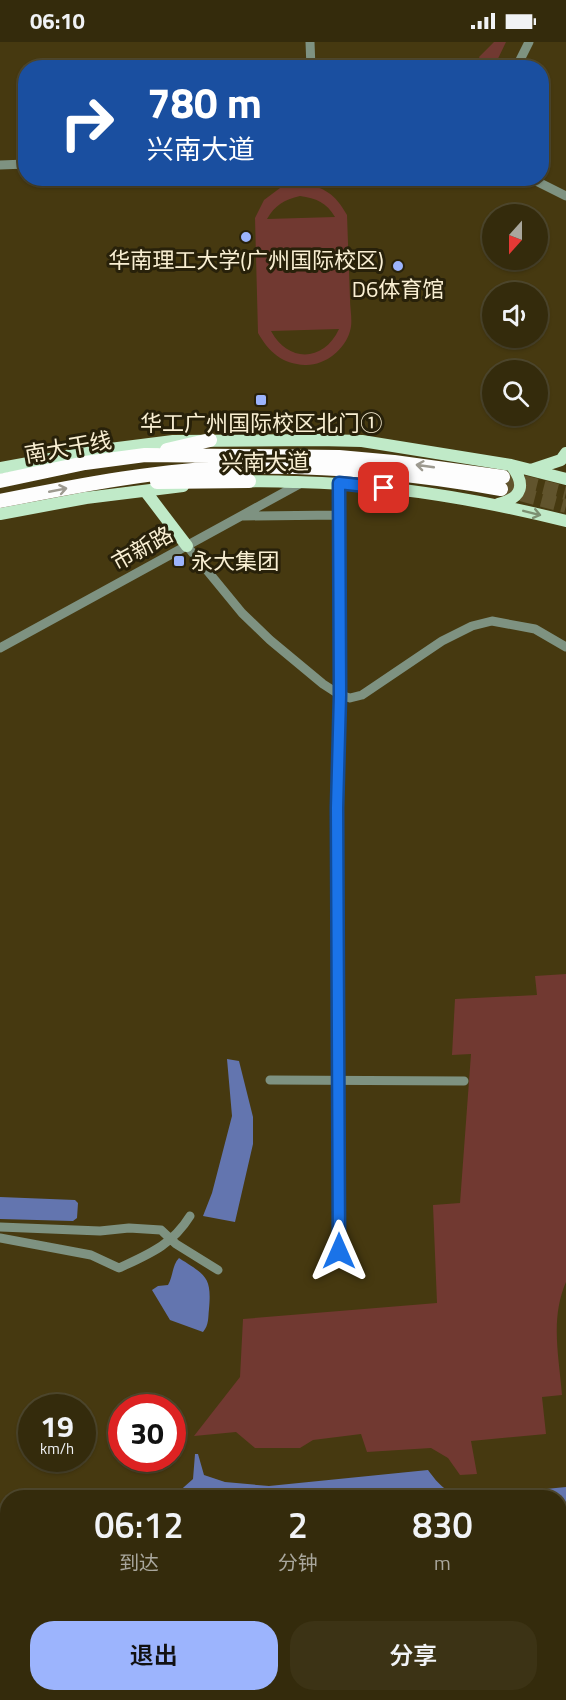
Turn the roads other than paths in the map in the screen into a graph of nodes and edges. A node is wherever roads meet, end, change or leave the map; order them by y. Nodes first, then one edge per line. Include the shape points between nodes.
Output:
1 (310, 42) edge
2 (529, 42) edge
3 (311, 60) edge
4 (520, 60) edge
5 (18, 164) edge
6 (0, 165) edge
7 (546, 186) edge
8 (566, 196) edge
9 (210, 440) junction
10 (566, 453) edge
11 (145, 456) junction
12 (511, 465) junction
13 (0, 468) edge
14 (531, 470) junction
15 (566, 479) edge
16 (0, 481) edge
17 (249, 481) junction
18 (303, 482) junction
19 (94, 483) junction
20 (339, 483) junction
21 (146, 492) junction
22 (0, 501) edge
23 (497, 504) junction
24 (0, 514) edge
25 (339, 515) junction
26 (240, 516) junction
27 (566, 521) edge
28 (187, 546) junction
29 (566, 646) edge
30 (0, 648) edge
31 (340, 695) junction
32 (270, 1080) dead end
33 (338, 1080) junction
34 (464, 1081) dead end
35 (190, 1216) dead end
36 (0, 1227) edge
37 (0, 1238) edge
38 (171, 1239) junction
39 (339, 1251) dead end
40 (218, 1270) dead end

1 - 3 street
2 - 4 street
5 - 6 street
7 - 8 street
9 - 11 highway
9 - 12 main road, 兴南大道 via 362,441
9 - 13 main road, 兴南大道 via 94,451
10 - 14 main road via 561,460
11 - 16 highway, 南大干线 via 85,463
19 -> 11 highway, 南大干线 via 254,467 502,483 394,462 339,457
12 - 14 main road, 兴南大道
12 - 23 main road via 520,485 517,495
14 - 15 main road, 兴南大道
17 - 18 main road, 兴南大道
17 - 19 highway
17 - 21 main road, 兴南大道
18 - 20 main road, 兴南大道
18 - 26 street, 市新路
22 -> 19 highway, 南大干线
20 - 23 main road, 兴南大道
20 - 25 street
21 - 24 main road, 兴南大道
21 - 28 main road
23 -> 27 main road, 兴南大道
25 - 26 street
25 - 31 street
26 - 28 street, 市新路
28 - 30 street, 市新路
28 - 31 street via 242,613
29 - 31 street via 535,628 492,621 442,641 362,695
31 - 33 street
32 - 33 street
33 - 34 street
33 - 39 street
35 - 38 street
36 - 38 street via 147,1229 161,1230
37 - 38 street via 91,1255 119,1268 159,1250
38 - 40 street

